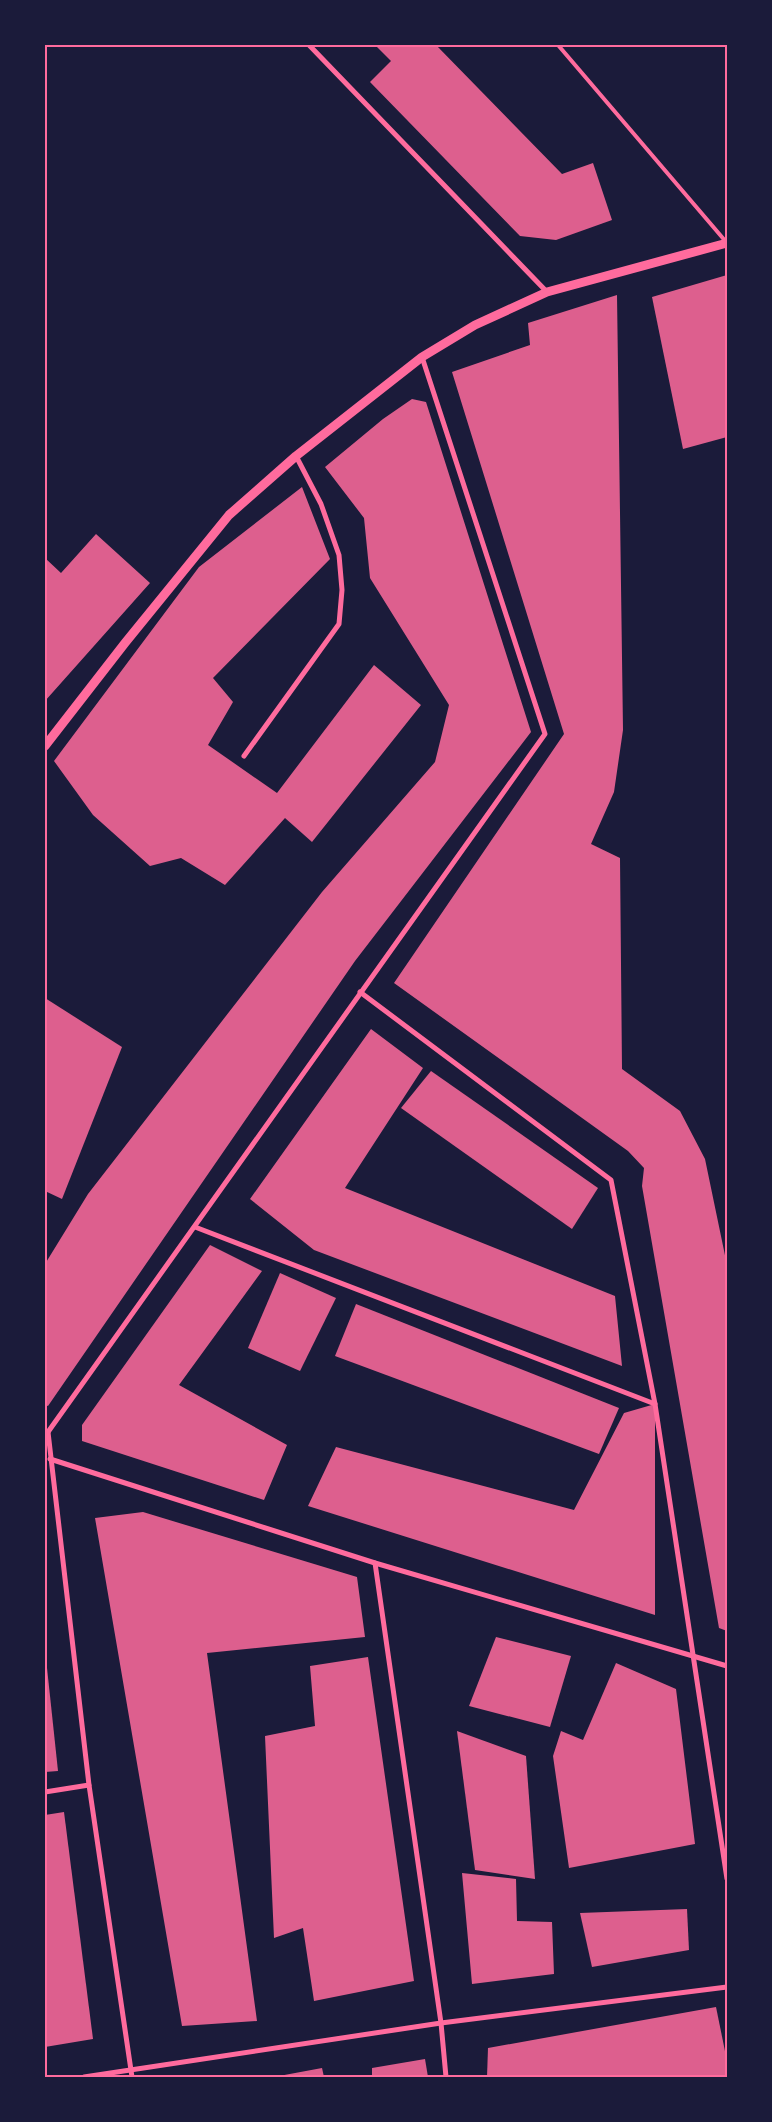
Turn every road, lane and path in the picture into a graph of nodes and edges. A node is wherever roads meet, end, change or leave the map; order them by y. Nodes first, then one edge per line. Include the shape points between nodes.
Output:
1 (309, 45) edge
2 (558, 45) edge
3 (727, 243) edge
4 (547, 292) junction
5 (422, 357) junction
6 (296, 456) junction
7 (45, 746) edge
8 (244, 756) dead end
9 (360, 992) junction
10 (195, 1227) junction
11 (656, 1404) junction
12 (46, 1432) edge
13 (50, 1459) junction
14 (375, 1563) junction
15 (694, 1655) junction
16 (727, 1666) edge
17 (89, 1785) junction
18 (45, 1792) edge
19 (727, 1879) edge
20 (727, 1988) edge
21 (441, 2023) junction
22 (132, 2074) edge
23 (84, 2077) edge
24 (446, 2077) edge

1 - 4 street
2 - 3 lane
3 - 4 street
4 - 5 street via 475,325
5 - 6 street
5 - 9 street via 545,734
6 - 7 street via 229,515
6 - 8 street via 321,504 339,555 342,590 339,624
9 - 10 street
9 - 11 street via 611,1180
10 - 11 street
10 - 12 street
11 - 15 street
12 - 13 street
13 - 14 street
13 - 17 street
14 - 15 street
14 - 21 street
15 - 16 street
15 - 19 street
17 - 18 street
17 - 22 street
20 - 21 street
21 - 22 street
21 - 24 street
22 - 23 street

